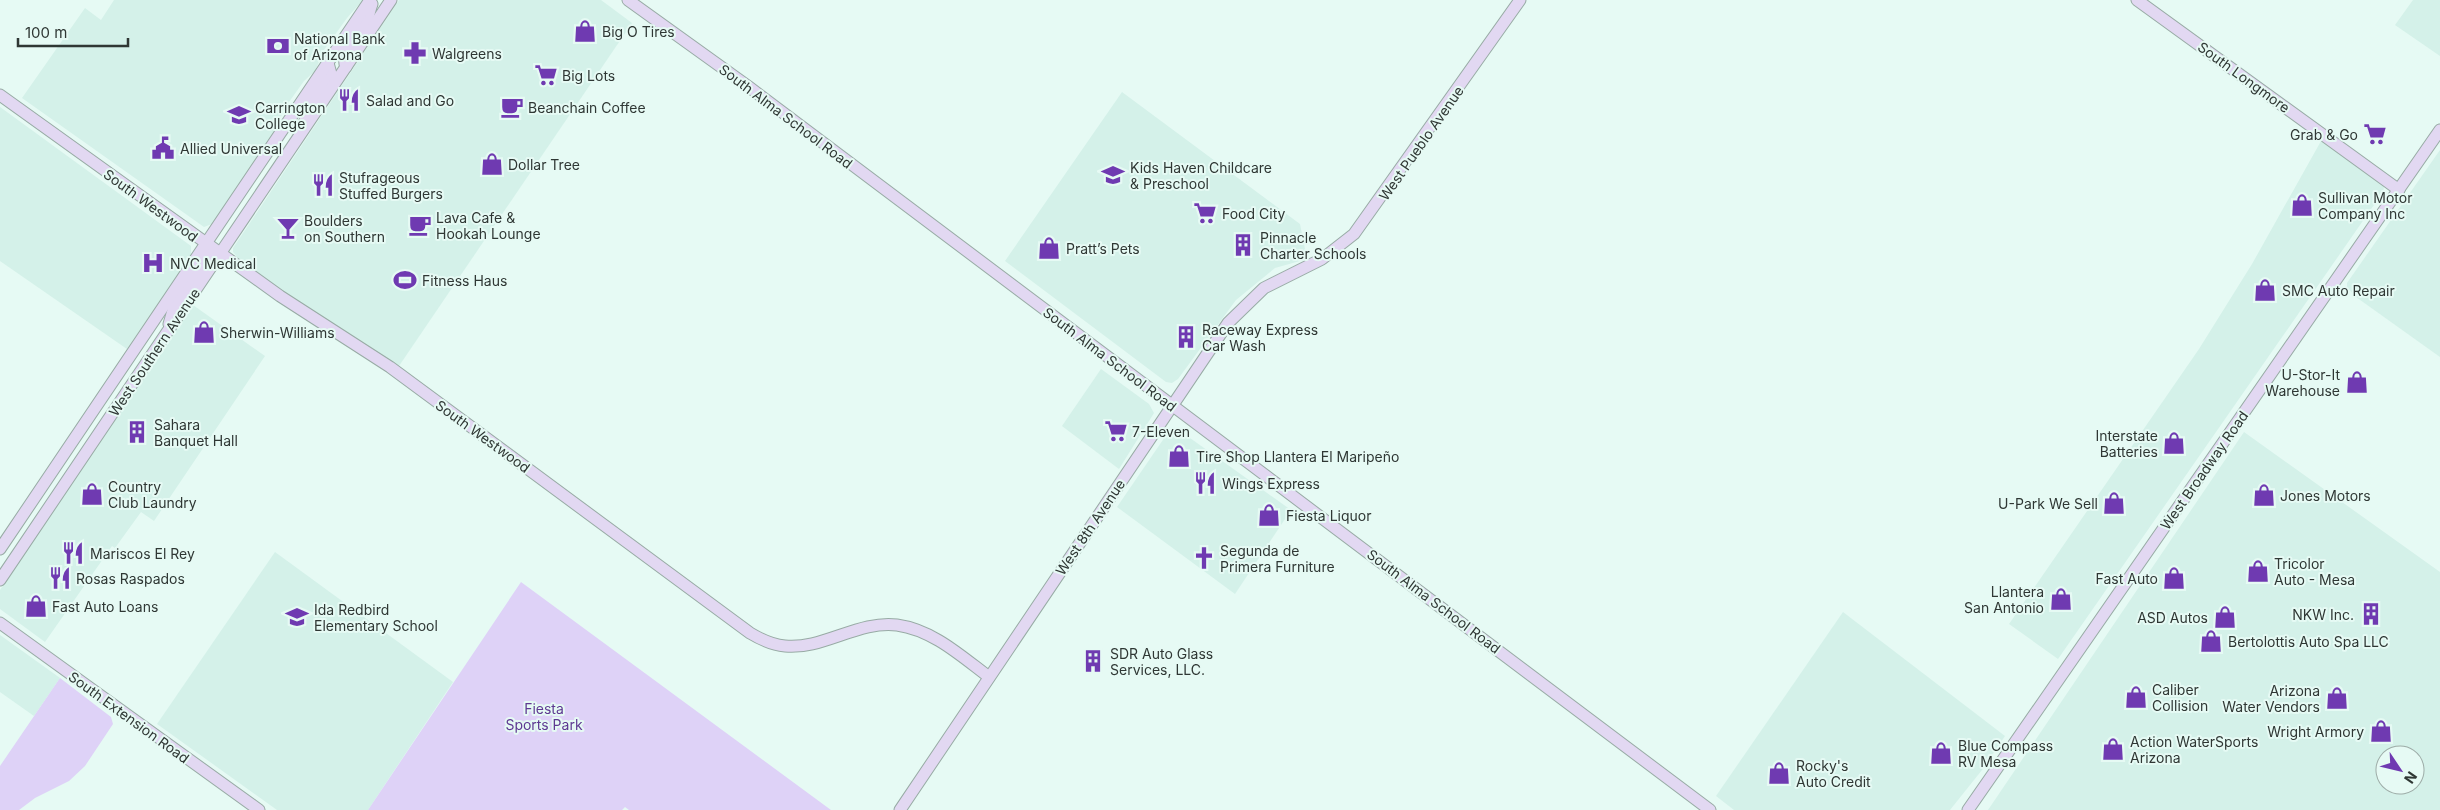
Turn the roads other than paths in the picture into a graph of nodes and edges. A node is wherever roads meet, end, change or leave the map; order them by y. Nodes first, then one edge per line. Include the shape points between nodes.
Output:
1 (372, 0) edge
2 (391, 0) edge
3 (628, 0) edge
4 (1520, 0) edge
5 (2138, 0) edge
6 (328, 63) junction
7 (346, 67) junction
8 (0, 94) edge
9 (2440, 130) edge
10 (297, 140) junction
11 (257, 170) junction
12 (2399, 190) junction
13 (207, 245) junction
14 (220, 254) junction
15 (1304, 268) joint
16 (166, 335) junction
17 (113, 382) junction
18 (128, 391) junction
19 (1172, 405) junction
20 (52, 472) junction
21 (28, 539) junction
22 (0, 550) edge
23 (0, 580) edge
24 (0, 623) edge
25 (989, 677) junction
26 (259, 810) edge
27 (900, 810) edge
28 (1710, 810) edge
29 (1968, 810) edge

1 - 6 main road, West Southern Avenue
1 - 7 main road via 367,20 346,53
2 - 7 main road, West Southern Avenue
3 - 19 main road, South Alma School Road
4 - 15 main road, West Pueblo Avenue via 1369,217 1347,240
5 - 12 main road, South Longmore
6 - 10 main road via 331,74 310,107
6 - 11 main road, West Southern Avenue
7 - 10 main road, West Southern Avenue
8 - 13 main road, South Westwood
9 - 12 main road, West Broadway Road
10 - 14 main road, West Southern Avenue
11 - 13 main road, West Southern Avenue
11 - 14 main road via 251,190 219,239
12 - 29 main road, West Broadway Road
13 - 14 main road, South Westwood
13 - 16 main road via 208,256 174,308
13 - 17 main road, West Southern Avenue
14 - 16 main road, West Southern Avenue
14 - 25 main road, South Westwood via 390,367 750,633 770,643 794,646 878,625 898,625 929,634
15 - 19 main road, West 8th Avenue via 1264,288 1243,307 1224,328
16 - 18 main road, West Southern Avenue
17 - 18 main road
17 - 20 main road, West Southern Avenue
18 - 21 main road, West Southern Avenue
19 - 25 main road, West 8th Avenue
19 - 28 main road, South Alma School Road
20 - 21 main road via 57,481 40,507
20 - 22 main road, West Southern Avenue
21 - 23 main road, West Southern Avenue
24 - 26 main road, South Extension Road
25 - 27 main road, West 8th Avenue

